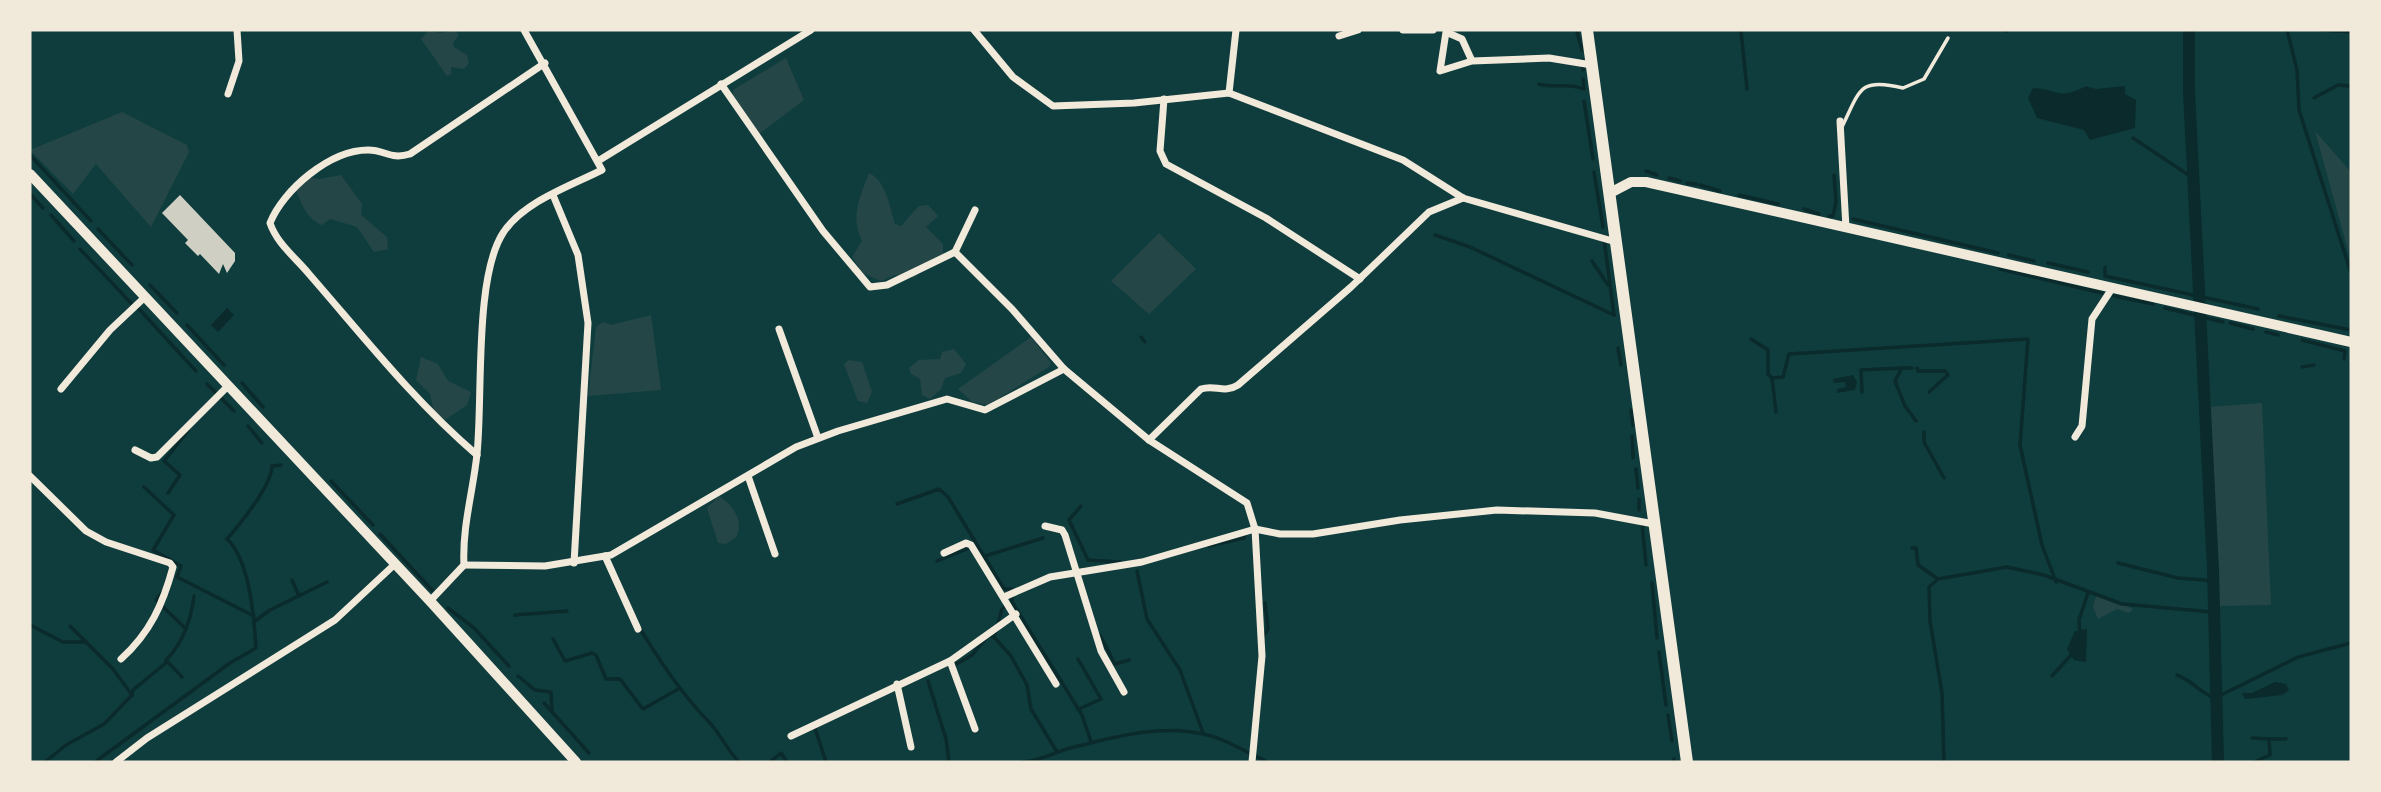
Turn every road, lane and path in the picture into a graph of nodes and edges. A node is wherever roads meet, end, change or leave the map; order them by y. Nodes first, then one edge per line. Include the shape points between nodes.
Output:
1 (237, 30) edge
2 (524, 30) edge
3 (811, 30) edge
4 (974, 30) edge
5 (1236, 30) edge
6 (1358, 30) edge
7 (1403, 30) edge
8 (1433, 30) edge
9 (1587, 30) edge
10 (1442, 31) edge
11 (1339, 36) dead end
12 (1948, 38) dead end
13 (1472, 61) junction
14 (545, 63) junction
15 (1592, 65) junction
16 (721, 84) junction
17 (1229, 93) junction
18 (228, 94) dead end
19 (1164, 99) junction
20 (1840, 125) joint
21 (598, 161) junction
22 (30, 174) edge
23 (1610, 193) junction
24 (553, 195) junction
25 (1463, 198) junction
26 (975, 209) dead end
27 (1846, 228) junction
28 (1616, 242) junction
29 (955, 251) junction
30 (1360, 279) junction
31 (2113, 287) junction
32 (145, 297) junction
33 (779, 329) dead end
34 (2351, 342) edge
35 (1064, 369) junction
36 (229, 386) junction
37 (61, 388) dead end
38 (2075, 437) dead end
39 (818, 438) junction
40 (1149, 439) junction
41 (135, 450) dead end
42 (477, 455) junction
43 (30, 476) edge
44 (748, 476) junction
45 (1654, 524) junction
46 (1045, 526) dead end
47 (1255, 529) junction
48 (944, 553) dead end
49 (775, 554) dead end
50 (604, 556) junction
51 (574, 563) junction
52 (396, 564) junction
53 (464, 565) junction
54 (1078, 572) junction
55 (1004, 597) junction
56 (430, 601) junction
57 (1016, 614) junction
58 (638, 629) dead end
59 (121, 659) dead end
60 (950, 661) junction
61 (897, 684) junction
62 (1056, 684) dead end
63 (1124, 692) dead end
64 (975, 729) dead end
65 (791, 736) dead end
66 (911, 747) dead end
67 (1253, 758) edge
68 (116, 762) edge
69 (576, 762) edge
70 (1687, 762) edge

1 - 18 street via 239,61
2 - 14 street
3 - 16 street
4 - 19 street via 1019,82 1053,106
5 - 17 street
6 - 11 street
7 - 8 street
9 - 15 main road
10 - 13 street via 1462,39
10 - 13 street via 1440,71
12 - 20 lane via 1917,84 1903,89 1878,82 1863,88
13 - 15 street via 1549,58
14 - 21 street
14 - 42 street via 410,154 396,158 368,150 330,163 305,179 270,223 279,242 339,312 439,421
15 - 23 main road
16 - 21 street
16 - 29 street via 823,231 870,287 887,285
17 - 19 street
17 - 25 street via 1403,160
19 - 30 street via 1160,151 1166,164 1266,218
20 - 27 street
21 - 24 street via 602,170
22 - 32 main road
23 - 27 street via 1631,182 1646,182
23 - 28 main road
24 - 42 street via 504,231 494,255 484,312
24 - 51 street via 578,255 588,323
25 - 28 street
25 - 30 street via 1429,212
26 - 29 street
27 - 31 street
28 - 45 main road
29 - 35 street
30 - 40 street via 1245,379 1227,391 1201,389
31 - 34 street
31 - 38 street via 2092,319 2082,426
32 - 36 main road
32 - 37 street
33 - 39 street
35 - 39 street via 985,410 947,399
35 - 40 street
36 - 41 street via 157,457
36 - 52 main road
39 - 44 street
40 - 47 street via 1240,497 1251,512
42 - 53 street via 464,528
43 - 59 street via 86,531 173,567 164,603 135,647
44 - 49 street
44 - 50 street
45 - 47 street via 1595,513 1497,510 1313,534
45 - 70 main road
46 - 54 street via 1062,530
47 - 54 street via 1142,562
47 - 67 street via 1262,656
48 - 55 street via 971,545
50 - 51 street
50 - 58 street
51 - 53 street
52 - 56 main road
52 - 68 street via 335,620
53 - 56 street
54 - 55 street via 1050,577
54 - 63 street via 1101,651
55 - 57 street
56 - 69 main road
57 - 60 street
57 - 62 street
60 - 61 street
60 - 64 street
61 - 65 street via 877,699
61 - 66 street

